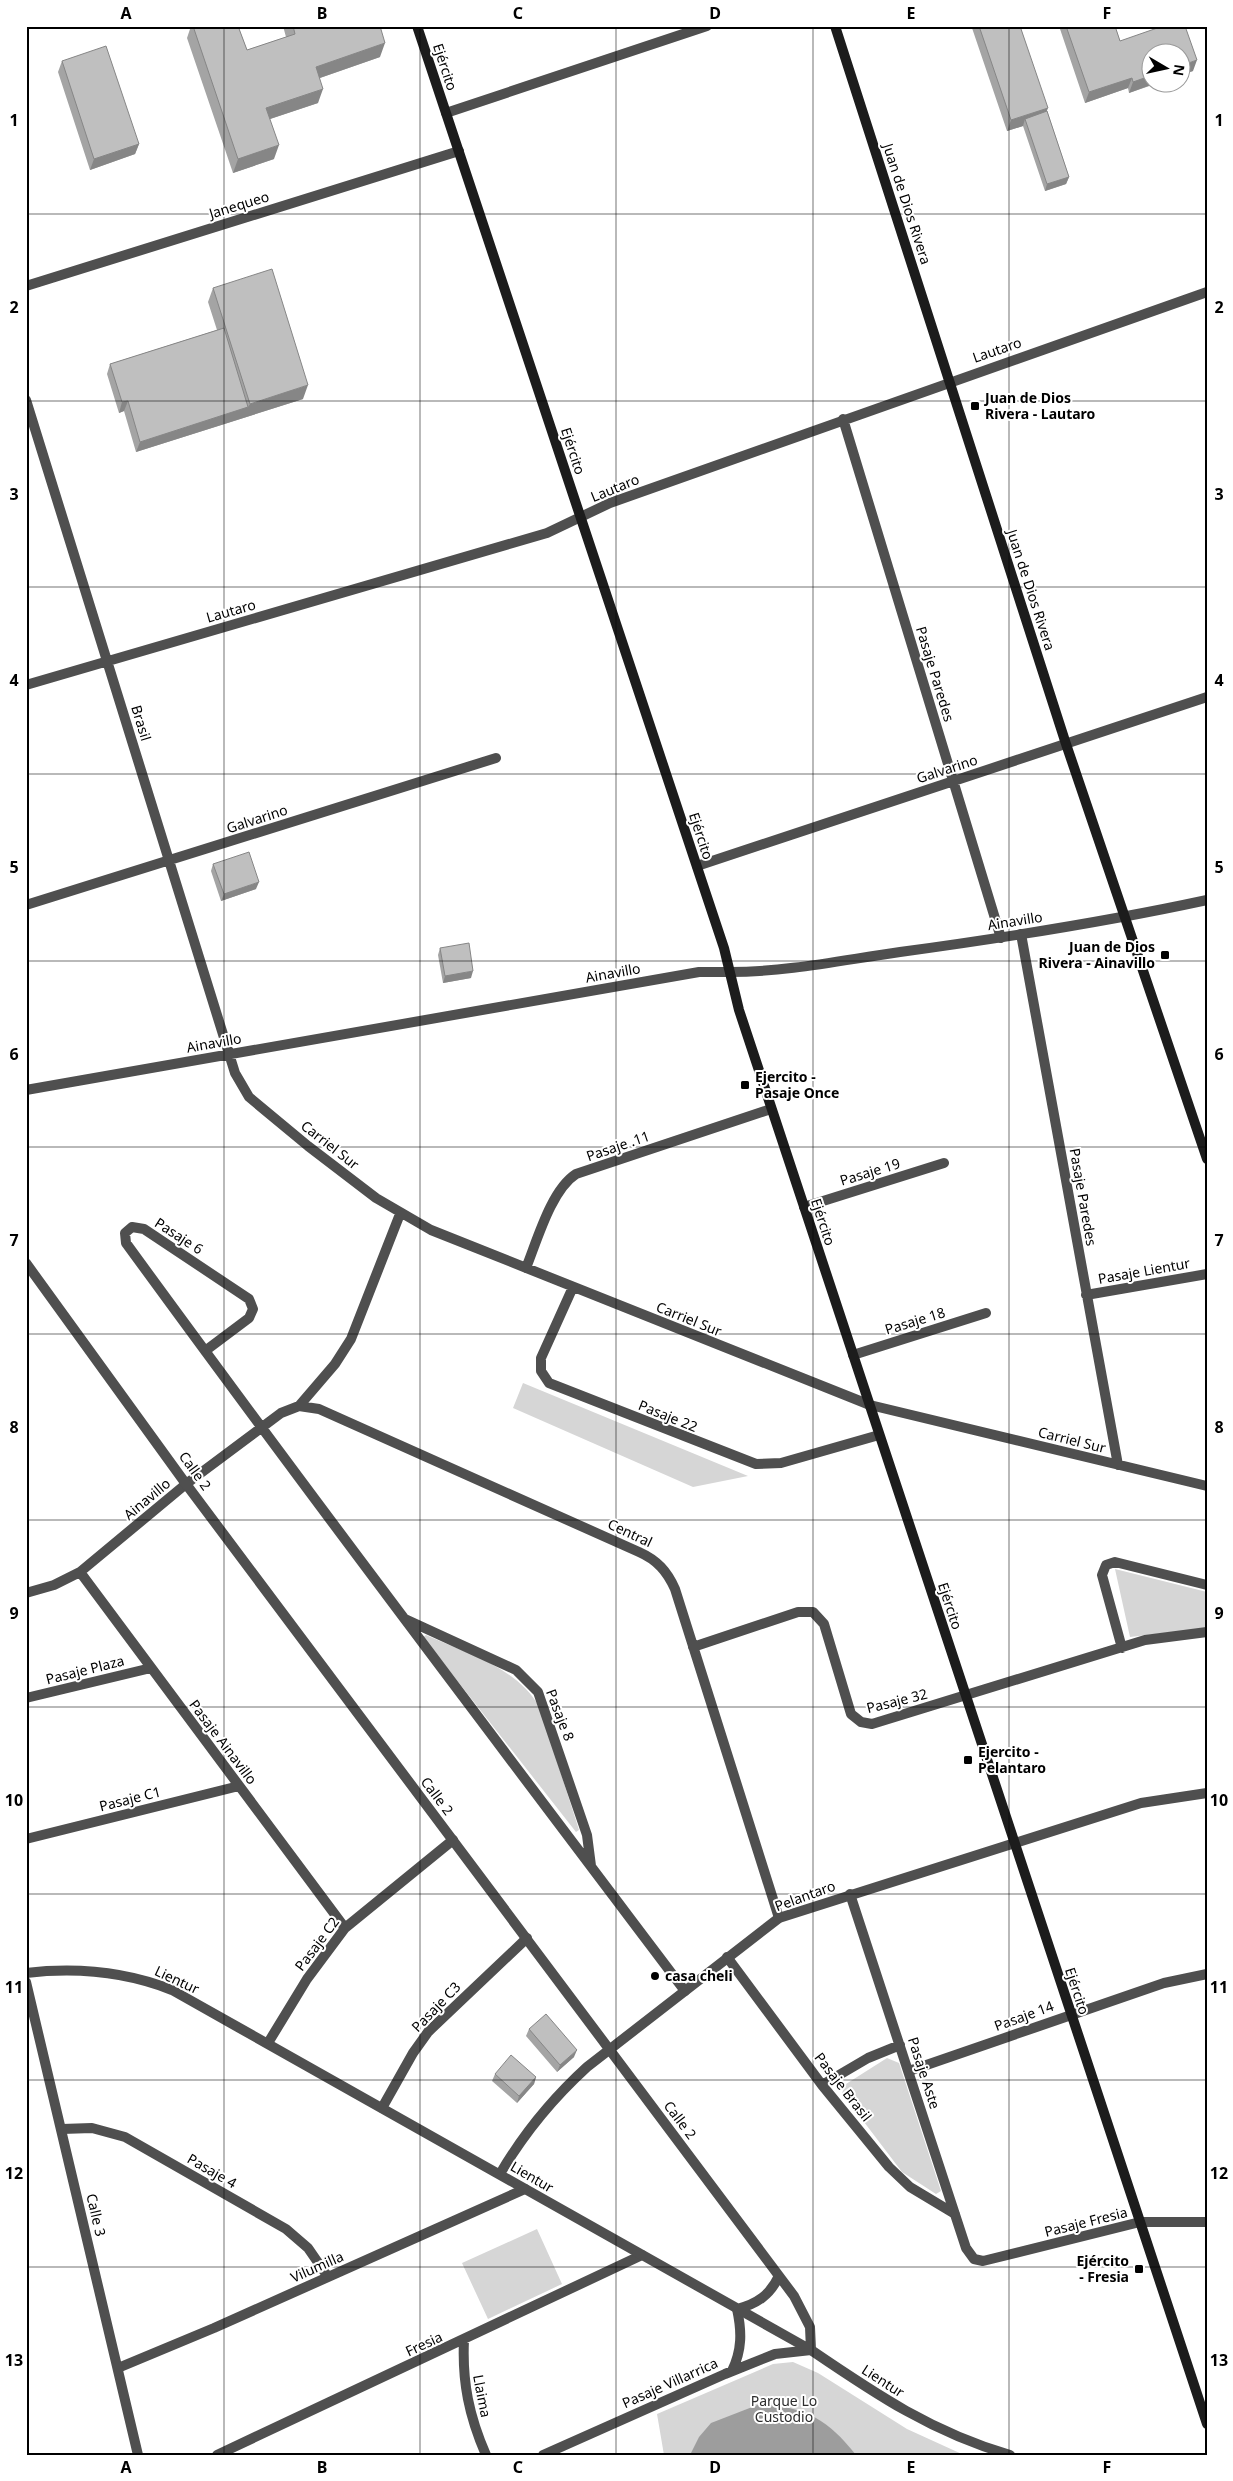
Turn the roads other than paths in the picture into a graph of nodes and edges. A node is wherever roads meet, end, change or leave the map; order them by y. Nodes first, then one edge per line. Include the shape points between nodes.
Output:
1 (417, 26) edge
2 (707, 26) edge
3 (835, 26) edge
4 (446, 114) junction
5 (459, 151) junction
6 (26, 286) edge
7 (1207, 292) edge
8 (950, 381) junction
9 (26, 400) edge
10 (843, 419) junction
11 (581, 517) junction
12 (107, 661) junction
13 (26, 684) edge
14 (1207, 697) edge
15 (1066, 744) junction
16 (496, 758) dead end
17 (953, 781) junction
18 (170, 862) junction
19 (697, 866) junction
20 (1207, 900) edge
21 (26, 905) edge
22 (1125, 918) junction
23 (1021, 934) junction
24 (1001, 938) junction
25 (730, 972) junction
26 (230, 1054) junction
27 (26, 1090) edge
28 (771, 1109) junction
29 (1207, 1159) edge
30 (944, 1162) dead end
31 (804, 1207) junction
32 (400, 1214) junction
33 (26, 1263) edge
34 (526, 1268) junction
35 (1207, 1274) edge
36 (572, 1287) junction
37 (1086, 1295) junction
38 (986, 1313) dead end
39 (205, 1351) junction
40 (852, 1355) junction
41 (870, 1405) junction
42 (299, 1406) junction
43 (261, 1427) junction
44 (879, 1435) junction
45 (1118, 1465) junction
46 (186, 1484) junction
47 (1207, 1486) edge
48 (80, 1572) junction
49 (1207, 1585) edge
50 (26, 1593) edge
51 (403, 1618) junction
52 (1207, 1632) edge
53 (693, 1647) junction
54 (1122, 1648) junction
55 (151, 1668) junction
56 (966, 1696) junction
57 (26, 1698) edge
58 (240, 1786) junction
59 (1207, 1793) edge
60 (26, 1839) edge
61 (453, 1840) junction
62 (1014, 1842) junction
63 (591, 1867) junction
64 (850, 1894) junction
65 (779, 1918) junction
66 (345, 1928) junction
67 (527, 1938) junction
68 (728, 1957) junction
69 (26, 1973) edge
70 (1207, 1974) edge
71 (26, 1982) edge
72 (685, 1991) junction
73 (1071, 2014) junction
74 (268, 2043) junction
75 (900, 2045) junction
76 (610, 2050) junction
77 (909, 2071) junction
78 (822, 2085) junction
79 (382, 2108) junction
80 (62, 2130) junction
81 (500, 2174) junction
82 (525, 2189) junction
83 (955, 2214) junction
84 (1140, 2222) junction
85 (1207, 2222) edge
86 (642, 2256) junction
87 (974, 2259) joint
88 (779, 2276) junction
89 (328, 2277) junction
90 (737, 2309) junction
91 (464, 2340) junction
92 (811, 2350) junction
93 (118, 2368) junction
94 (732, 2371) junction
95 (1207, 2424) edge
96 (138, 2455) edge
97 (216, 2455) edge
98 (486, 2455) edge
99 (542, 2455) edge
100 (1010, 2455) edge

1 - 4 main road, Ejército
2 - 4 street
3 - 8 main road, Juan de Dios Rivera
4 - 5 main road, Ejército
5 - 6 street, Janequeo
5 - 11 main road, Ejército
7 - 8 street, Lautaro
8 - 10 street, Lautaro
8 - 15 main road, Juan de Dios Rivera
9 - 12 street, Brasil
10 - 11 street, Lautaro via 610,503
10 - 17 street, Pasaje Paredes
11 - 12 street, Lautaro via 547,533
11 - 19 main road, Ejército
12 - 13 street, Lautaro
12 - 18 street, Brasil
14 - 15 street, Galvarino
15 - 17 street, Galvarino
15 - 22 main road, Juan de Dios Rivera
16 - 18 street, Galvarino
17 - 19 street, Galvarino
17 - 24 street, Pasaje Paredes
18 - 21 street, Galvarino
18 - 26 street, Brasil
19 - 25 main road, Ejército
20 - 22 street, Ainavillo
22 - 23 street, Ainavillo
22 - 29 main road, Juan de Dios Rivera
23 - 24 street, Ainavillo
23 - 37 street, Pasaje Paredes
24 - 25 street, Ainavillo via 764,972
25 - 26 street, Ainavillo via 699,972
25 - 28 main road, Ejército
26 - 27 street, Ainavillo
26 - 32 street, Carriel Sur via 239,1083 249,1097 308,1146
28 - 31 main road, Ejército
28 - 34 street, Pasaje .11 via 576,1174 559,1190
30 - 31 street, Pasaje 19
31 - 40 main road, Ejército
32 - 34 street, Carriel Sur
32 - 42 street, Ainavillo via 351,1339 335,1364
33 - 46 street, Calle 2
34 - 36 street, Carriel Sur
35 - 37 street, Pasaje Lientur
36 - 41 street, Carriel Sur
36 - 44 street, Pasaje 22 via 541,1358 544,1378 556,1386 756,1464 780,1463
37 - 45 street, Pasaje Paredes
38 - 40 street, Pasaje 18
39 - 39 street, Pasaje 6 via 249,1318 252,1309 250,1299 144,1229 132,1227 125,1233 126,1243
39 - 43 street, Pasaje 6
40 - 41 main road, Ejército
41 - 44 main road, Ejército
41 - 45 street, Carriel Sur
42 - 43 street, Ainavillo via 281,1413
42 - 53 street, Central via 319,1409 648,1556 670,1578
43 - 46 street, Ainavillo
43 - 51 street, Pasaje 8
44 - 56 main road, Ejército
45 - 47 street, Carriel Sur
46 - 48 street, Ainavillo
46 - 61 street, Calle 2
48 - 50 street, Ainavillo via 54,1585
48 - 55 street, Pasaje Ainavillo
49 - 54 street via 1115,1562 1106,1565 1102,1575
51 - 63 street, Pasaje 8
51 - 63 street, Pasaje 8 via 516,1670 538,1692 587,1835
52 - 54 street, Pasaje 32 via 1145,1640
53 - 56 street, Pasaje 32 via 806,1610 822,1619 848,1709 855,1719 877,1723
53 - 65 street, Central
54 - 56 street, Pasaje 32
55 - 57 street, Pasaje Plaza
55 - 58 street, Pasaje Ainavillo
56 - 62 main road, Ejército
58 - 60 street, Pasaje C1
58 - 66 street, Pasaje Ainavillo
59 - 62 street, Pelantaro via 1141,1803
61 - 66 street, Pasaje C2
61 - 67 street, Calle 2
62 - 64 street, Pelantaro
62 - 73 main road, Ejército
63 - 72 street, Pasaje 8
64 - 65 street, Pelantaro
64 - 75 street, Pasaje Aste
65 - 68 street, Pelantaro
66 - 74 street, Pasaje C2 via 312,1972
67 - 76 street, Calle 2
67 - 79 street, Pasaje C3 via 428,2032
68 - 72 street, Pelantaro
68 - 78 street, Pasaje Brasil
69 - 74 street, Lientur via 95,1971 151,1982 172,1990
70 - 73 street, Pasaje 14 via 1164,1983
71 - 80 street, Calle 3
72 - 76 street, Pelantaro
73 - 77 street, Pasaje 14
73 - 84 main road, Ejército
74 - 79 street, Lientur
75 - 77 street, Pasaje Aste
75 - 78 street via 868,2058
76 - 81 street, Pelantaro via 547,2106
76 - 88 street, Calle 2
77 - 83 street, Pasaje Aste
78 - 83 street, Pasaje Brasil via 889,2167 910,2187
79 - 81 street, Lientur
80 - 89 street, Pasaje 4 via 92,2128 124,2137 286,2229 308,2248
80 - 93 street, Calle 3
81 - 82 street, Lientur
82 - 86 street, Lientur
82 - 89 street, Vilumilla
83 - 87 street, Pasaje Aste via 968,2252
84 - 85 street, Pasaje Fresia
84 - 87 street, Pasaje Fresia via 988,2260
84 - 95 main road, Ejército
86 - 90 street, Lientur
86 - 91 street, Fresia
88 - 90 street via 760,2300
88 - 92 street, Calle 2 via 806,2317
89 - 93 street, Vilumilla
90 - 92 street, Lientur
90 - 94 street via 741,2341
91 - 97 street, Fresia
91 - 98 street, Llaima via 466,2401
92 - 94 street, Pasaje Villarrica via 775,2354
92 - 100 street, Lientur via 903,2411 959,2437
93 - 96 street, Calle 3
94 - 99 street, Pasaje Villarrica

